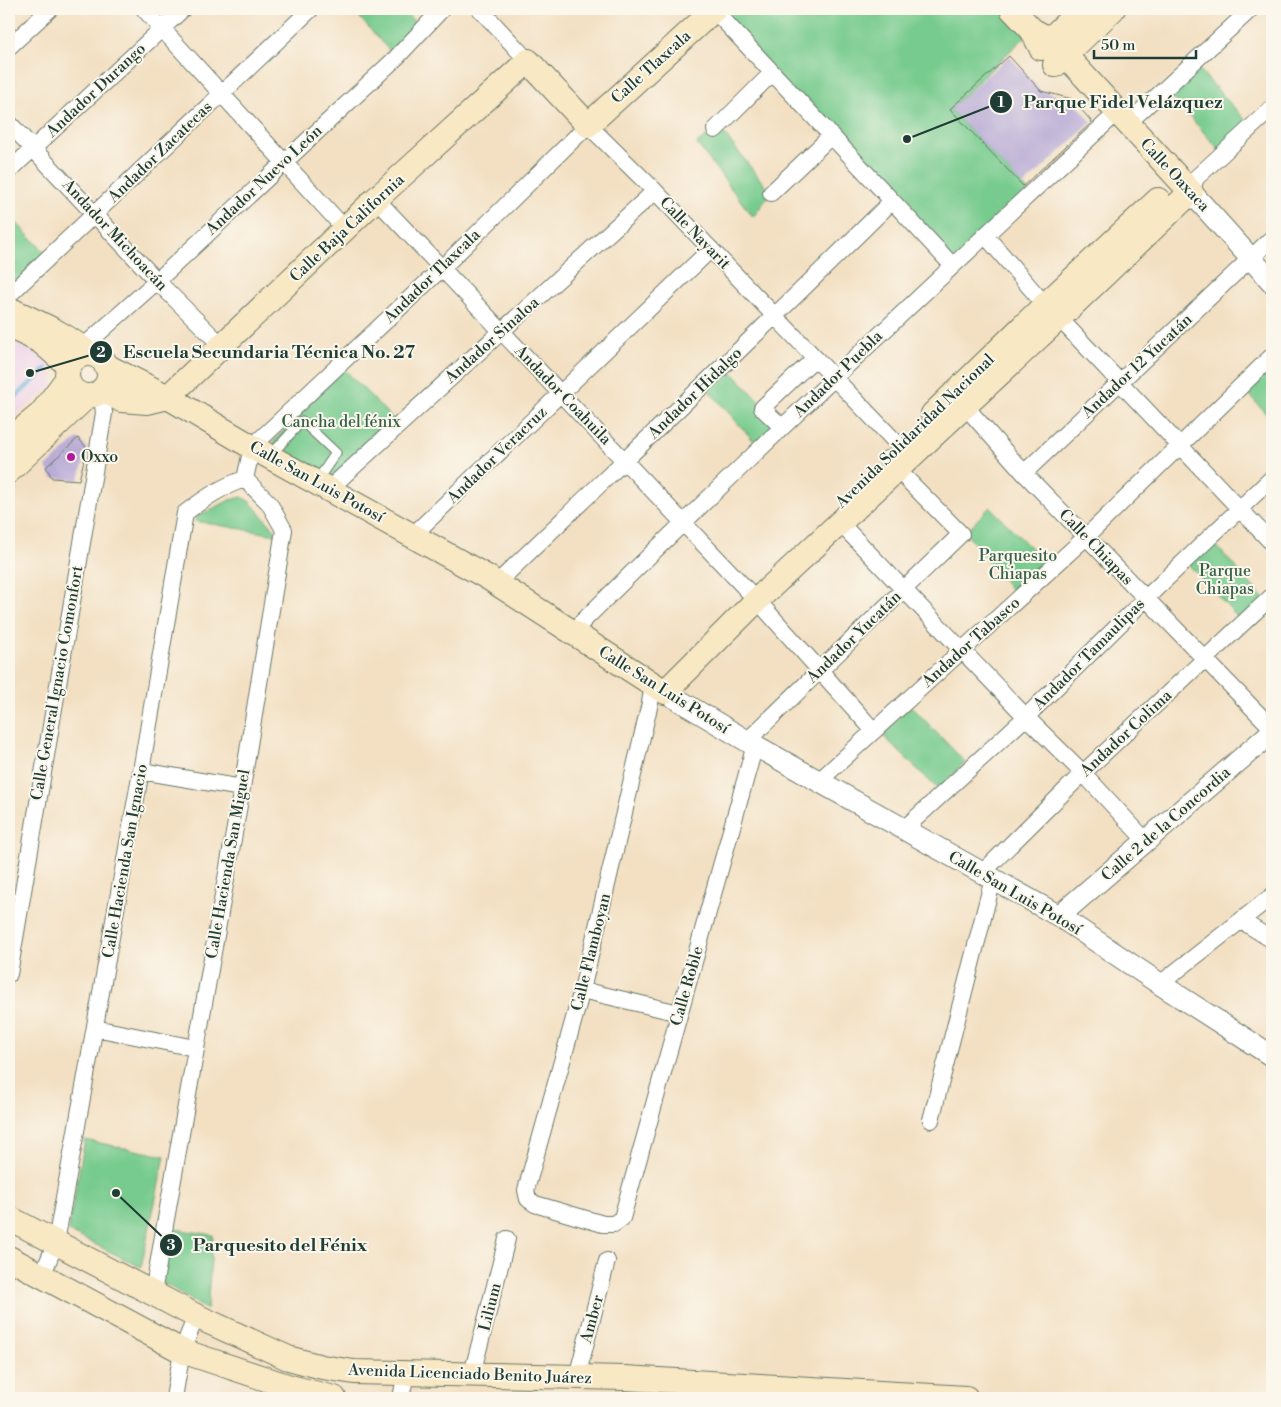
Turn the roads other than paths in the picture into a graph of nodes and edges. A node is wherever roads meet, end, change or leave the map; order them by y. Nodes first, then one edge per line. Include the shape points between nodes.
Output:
1 (144, 9) edge
2 (182, 9) edge
3 (310, 9) edge
4 (442, 9) edge
5 (480, 9) edge
6 (714, 9) edge
7 (1012, 9) edge
8 (1081, 9) edge
9 (1113, 9) edge
10 (1250, 9) edge
11 (39, 12) edge
12 (163, 28) junction
13 (9, 47) edge
14 (1048, 47) junction
15 (528, 61) junction
16 (772, 73) junction
17 (222, 93) junction
18 (1272, 108) edge
19 (1118, 122) junction
20 (9, 123) edge
21 (588, 125) junction
22 (715, 130) dead end
23 (832, 136) junction
24 (33, 149) junction
25 (283, 162) junction
26 (9, 171) edge
27 (1183, 189) junction
28 (655, 191) junction
29 (771, 193) dead end
30 (376, 199) junction
31 (892, 201) junction
32 (95, 214) junction
33 (345, 229) junction
34 (985, 235) junction
35 (1272, 238) edge
36 (711, 249) junction
37 (1250, 259) junction
38 (952, 266) junction
39 (442, 268) junction
40 (157, 281) junction
41 (1272, 282) edge
42 (9, 295) edge
43 (9, 309) edge
44 (1052, 311) junction
45 (776, 317) junction
46 (9, 327) edge
47 (502, 331) junction
48 (222, 346) junction
49 (1272, 356) edge
50 (815, 358) junction
51 (83, 363) junction
52 (834, 377) junction
53 (1119, 381) junction
54 (96, 393) junction
55 (561, 393) junction
56 (168, 397) junction
57 (965, 406) junction
58 (782, 427) junction
59 (9, 440) edge
60 (1180, 445) junction
61 (261, 452) junction
62 (898, 458) junction
63 (625, 460) junction
64 (9, 472) edge
65 (1024, 473) junction
66 (1272, 478) edge
67 (245, 480) junction
68 (323, 485) junction
69 (1239, 509) junction
70 (683, 521) junction
71 (840, 523) junction
72 (961, 534) joint
73 (412, 536) junction
74 (1086, 537) junction
75 (1272, 543) edge
76 (497, 583) junction
77 (904, 589) junction
78 (752, 595) junction
79 (1272, 596) edge
80 (1145, 599) junction
81 (572, 632) junction
82 (962, 650) junction
83 (1205, 659) junction
84 (819, 670) junction
85 (656, 693) junction
86 (1026, 717) junction
87 (1272, 728) edge
88 (874, 731) junction
89 (1272, 732) edge
90 (751, 743) junction
91 (141, 771) junction
92 (1083, 773) junction
93 (819, 781) junction
94 (242, 788) junction
95 (904, 829) junction
96 (1146, 841) junction
97 (987, 876) junction
98 (15, 887) edge
99 (1272, 896) edge
100 (1059, 916) junction
101 (1242, 921) junction
102 (1272, 940) edge
103 (9, 974) edge
104 (1160, 984) junction
105 (582, 990) junction
106 (679, 1013) junction
107 (95, 1028) junction
108 (195, 1048) junction
109 (1272, 1056) edge
110 (931, 1120) dead end
111 (9, 1218) edge
112 (614, 1224) joint
113 (507, 1239) dead end
114 (56, 1242) junction
115 (9, 1258) edge
116 (608, 1261) dead end
117 (42, 1276) junction
118 (153, 1294) junction
119 (196, 1316) junction
120 (182, 1351) junction
121 (406, 1374) junction
122 (472, 1374) junction
123 (577, 1377) junction
124 (848, 1394) edge
125 (174, 1398) edge
126 (334, 1398) edge
127 (402, 1398) edge
128 (966, 1398) edge

1 - 12 street
2 - 12 street, Andador Durango
3 - 17 street, Andador Zacatecas
4 - 25 street, Andador Nuevo León via 396,58
5 - 15 street, Calle Nayarit
6 - 16 street
6 - 21 main road, Calle Tlaxcala
7 - 14 main road, Calle Oaxaca
8 - 14 main road
9 - 14 main road
10 - 19 street, Andador Puebla
11 - 13 street
12 - 17 street
12 - 24 street, Andador Durango
14 - 19 main road, Calle Oaxaca
15 - 21 main road, Calle Nayarit
15 - 30 main road, Calle Baja California
16 - 22 street
16 - 23 street
17 - 25 street
17 - 32 street, Andador Zacatecas
18 - 27 street
19 - 27 main road, Calle Oaxaca
19 - 34 street, Andador Puebla
20 - 24 street, Andador Michoacán
21 - 28 street, Calle Nayarit
21 - 39 street, Andador Tlaxcala
23 - 29 street
23 - 31 street
24 - 26 street, Andador Durango
24 - 32 street, Andador Michoacán
25 - 33 street
25 - 40 street, Andador Nuevo León
27 - 37 street, Calle Oaxaca
27 - 44 main road, Avenida Solidaridad Nacional
28 - 36 street, Calle Nayarit
28 - 47 street, Andador Sinaloa
30 - 33 main road, Calle Baja California
30 - 39 street, Andador Coahuila
31 - 38 street
31 - 45 street, Andador Hidalgo
32 - 40 street, Andador Michoacán
32 - 42 street, Andador Zacatecas
33 - 48 main road, Calle Baja California
34 - 38 street, Andador Puebla
34 - 44 street
35 - 37 street, Andador 12 Yucatán
36 - 45 street, Calle Nayarit
36 - 55 street, Andador Veracruz
37 - 41 street, Calle Oaxaca
37 - 53 street, Andador 12 Yucatán
38 - 52 street, Andador Puebla
39 - 47 street, Andador Coahuila
39 - 61 street, Andador Tlaxcala
40 - 48 street, Andador Michoacán
40 - 51 street, Andador Nuevo León
43 - 51 main road via 51,329
44 - 53 street
44 - 57 main road, Avenida Solidaridad Nacional
44 - 62 main road, Avenida Solidaridad Nacional
45 - 50 street, Calle Nayarit
45 - 63 street, Andador Hidalgo
46 - 51 main road
47 - 55 street, Andador Coahuila
47 - 68 street, Andador Sinaloa
48 - 56 main road, Calle Baja California
49 - 60 street, Andador Tabasco
50 - 52 street, Calle Nayarit
50 - 58 street via 762,408
51 - 54 main road via 108,374 107,382
51 - 54 main road via 70,388 78,394
51 - 56 main road, Calle San Luis Potosí
51 - 59 main road via 41,414
52 - 58 street, Andador Puebla
52 - 62 street, Calle Nayarit
53 - 60 street
53 - 65 street, Andador 12 Yucatán
54 - 56 main road via 121,400 147,402
54 - 64 main road
54 - 98 street, Calle General Ignacio Comonfort via 104,413
55 - 63 street, Andador Coahuila
55 - 73 street, Andador Veracruz
56 - 61 main road, Calle San Luis Potosí
57 - 62 main road, Avenida Solidaridad Nacional
57 - 65 street, Calle Chiapas
58 - 70 street, Andador Puebla
60 - 69 street
60 - 74 street, Andador Tabasco
61 - 67 street
61 - 68 main road, Calle San Luis Potosí
61 - 68 lane via 302,421 336,453
62 - 71 main road, Avenida Solidaridad Nacional
62 - 72 street, Calle Nayarit
62 - 78 main road, Avenida Solidaridad Nacional
63 - 70 street, Andador Coahuila
63 - 76 street, Andador Hidalgo
65 - 74 street, Calle Chiapas
66 - 69 street, Andador Tamaulipas
67 - 91 street, Calle Hacienda San Ignacio via 213,493 185,513
67 - 94 street, Calle Hacienda San Miguel via 269,503 284,530
68 - 73 main road, Calle San Luis Potosí
69 - 75 street
69 - 80 street, Andador Tamaulipas
70 - 78 street, Andador Coahuila
70 - 81 street, Andador Puebla
71 - 77 street
71 - 78 main road, Avenida Solidaridad Nacional
72 - 77 street, Andador Yucatán
73 - 76 main road, Calle San Luis Potosí
74 - 80 street, Calle Chiapas
74 - 82 street, Andador Tabasco
76 - 81 main road, Calle San Luis Potosí
77 - 82 street
77 - 84 street, Andador Yucatán
78 - 84 street, Andador Coahuila
78 - 85 main road, Avenida Solidaridad Nacional
79 - 83 street, Andador Colima
80 - 83 street, Calle Chiapas
80 - 86 street, Andador Tamaulipas
81 - 85 main road, Calle San Luis Potosí
82 - 86 street
82 - 88 street, Andador Tabasco
83 - 87 street, Calle Chiapas
83 - 92 street, Andador Colima
84 - 88 street, Andador Coahuila
84 - 90 street, Andador Yucatán
85 - 90 street, Calle San Luis Potosí
85 - 105 street, Calle Flamboyan
86 - 92 street
86 - 95 street, Andador Tamaulipas
88 - 93 street, Andador Tabasco
89 - 96 street, Calle 2 de la Concordia
90 - 93 street, Calle San Luis Potosí
90 - 106 street, Calle Roble
91 - 94 street
91 - 107 street, Calle Hacienda San Ignacio
92 - 96 street
92 - 97 street, Andador Colima
93 - 95 street, Calle San Luis Potosí
94 - 108 street, Calle Hacienda San Miguel
95 - 97 street, Calle San Luis Potosí
96 - 100 street, Calle 2 de la Concordia
97 - 100 street, Calle San Luis Potosí
97 - 110 street
98 - 103 street, Calle General Ignacio Comonfort
99 - 101 street
100 - 104 street, Calle San Luis Potosí
101 - 102 street
101 - 104 street
104 - 109 street, Calle San Luis Potosí
105 - 106 street
105 - 112 street, Calle Flamboyan via 526,1190 528,1199 535,1204 603,1224
106 - 112 street, Calle Roble via 622,1218
107 - 108 street
107 - 114 street, Calle Hacienda San Ignacio
108 - 118 street, Calle Hacienda San Miguel
111 - 114 main road, Avenida Licenciado Benito Juárez
113 - 122 street, Lilium
114 - 117 street, Calle Hacienda San Ignacio
114 - 118 main road, Avenida Licenciado Benito Juárez
115 - 117 main road, Avenida Licenciado Benito Juárez
116 - 123 street, Amber
117 - 120 main road, Avenida Licenciado Benito Juárez
118 - 119 main road, Avenida Licenciado Benito Juárez
119 - 120 street
119 - 121 main road, Avenida Licenciado Benito Juárez via 288,1358 354,1372
120 - 125 street
120 - 126 main road, Avenida Licenciado Benito Juárez
121 - 122 main road, Avenida Licenciado Benito Juárez
121 - 127 street
122 - 123 main road, Avenida Licenciado Benito Juárez
123 - 124 main road, Avenida Licenciado Benito Juárez
124 - 128 main road, Avenida Licenciado Benito Juárez

